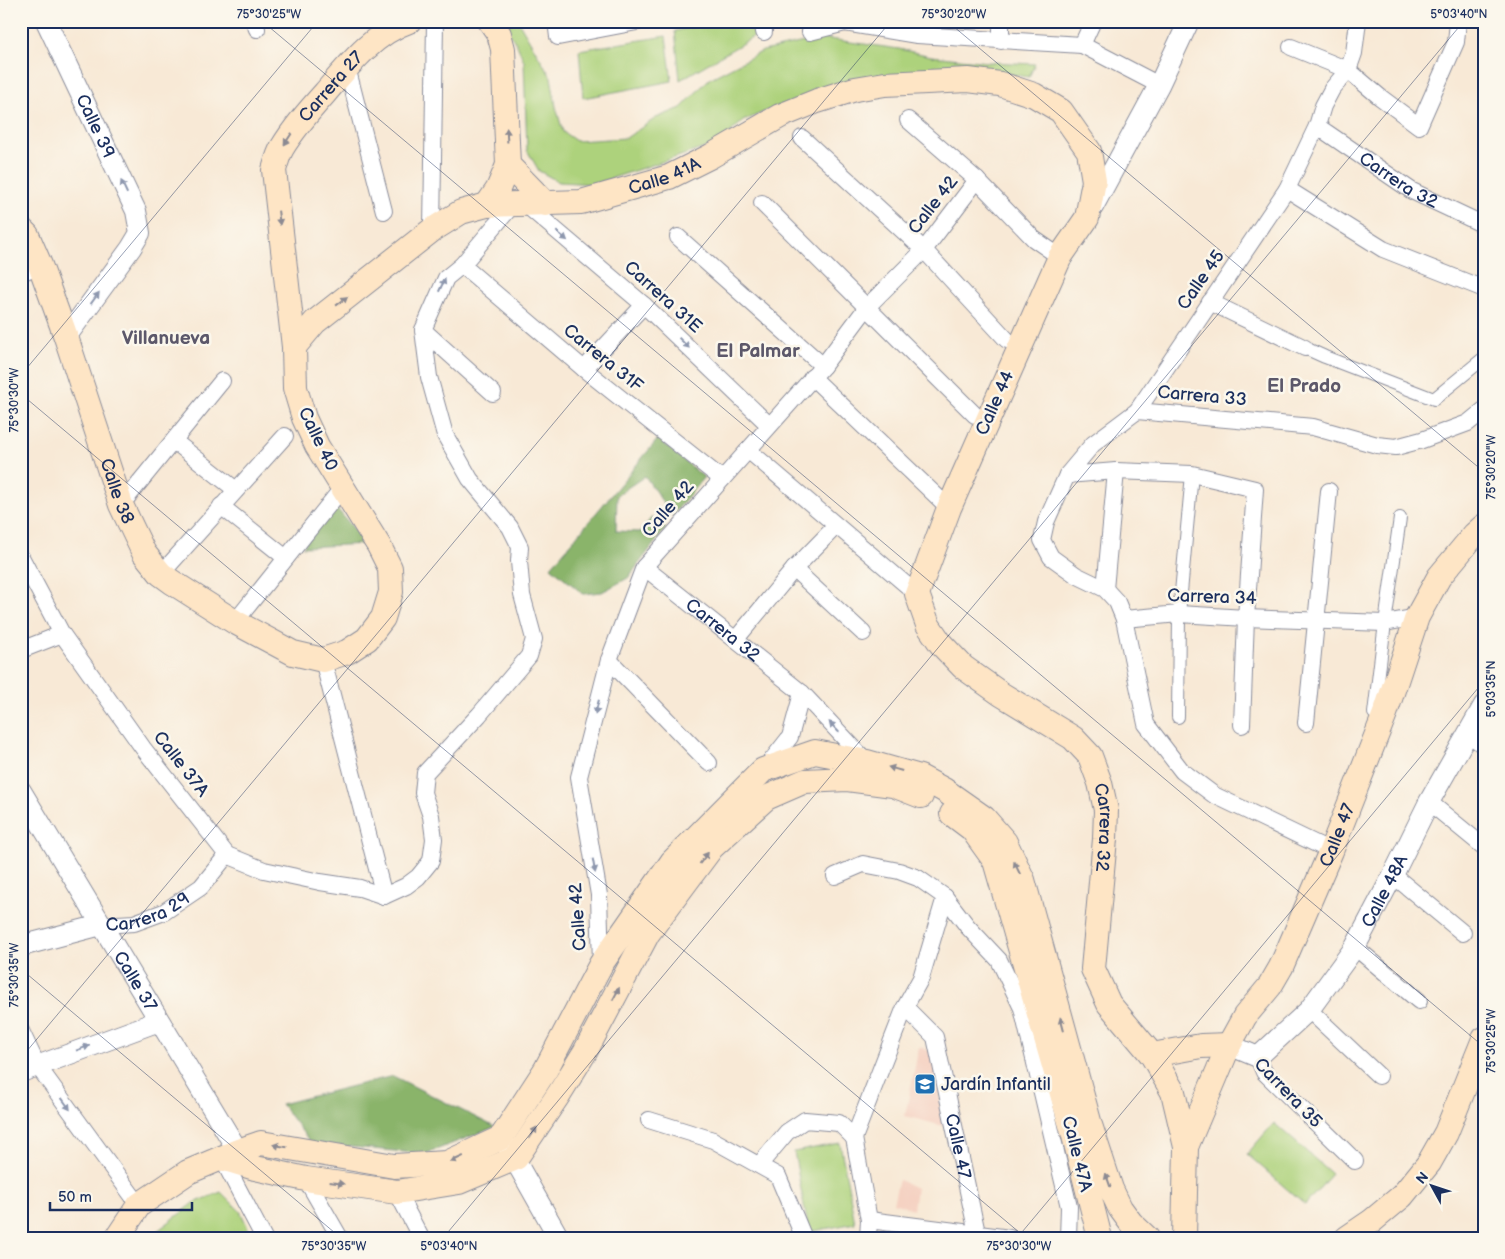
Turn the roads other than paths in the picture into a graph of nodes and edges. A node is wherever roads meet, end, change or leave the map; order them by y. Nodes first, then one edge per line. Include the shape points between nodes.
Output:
1 (46, 21) edge
2 (410, 21) edge
3 (435, 21) edge
4 (490, 21) edge
5 (642, 21) edge
6 (1001, 21) edge
7 (1093, 21) edge
8 (1189, 21) edge
9 (1358, 21) edge
10 (1458, 21) edge
11 (845, 22) edge
12 (917, 28) edge
13 (557, 29) edge
14 (810, 32) dead end
15 (1001, 41) junction
16 (1082, 45) junction
17 (1291, 47) dead end
18 (347, 68) junction
19 (1348, 70) junction
20 (1159, 85) junction
21 (1061, 110) joint
22 (908, 120) dead end
23 (1317, 126) junction
24 (802, 138) dead end
25 (508, 165) junction
26 (274, 170) joint
27 (983, 186) junction
28 (1287, 189) junction
29 (762, 203) dead end
30 (487, 204) junction
31 (528, 204) junction
32 (384, 211) dead end
33 (1087, 218) junction
34 (1484, 225) edge
35 (21, 229) edge
36 (432, 230) junction
37 (678, 237) dead end
38 (924, 250) junction
39 (1060, 257) junction
40 (462, 265) junction
41 (31, 269) edge
42 (1484, 289) edge
43 (1210, 302) junction
44 (644, 305) junction
45 (867, 307) junction
46 (290, 314) junction
47 (316, 322) junction
48 (423, 330) junction
49 (66, 337) junction
50 (1007, 340) dead end
51 (294, 347) junction
52 (1305, 348) joint
53 (1484, 358) edge
54 (584, 369) junction
55 (818, 372) junction
56 (222, 381) dead end
57 (493, 393) dead end
58 (1484, 410) edge
59 (1136, 411) junction
60 (975, 415) dead end
61 (770, 425) junction
62 (285, 436) dead end
63 (174, 441) junction
64 (748, 450) junction
65 (1116, 471) junction
66 (1067, 474) junction
67 (1192, 474) junction
68 (722, 479) junction
69 (343, 487) junction
70 (236, 490) junction
71 (1329, 491) dead end
72 (121, 505) junction
73 (221, 506) junction
74 (949, 508) junction
75 (1400, 518) dead end
76 (836, 526) junction
77 (1484, 526) edge
78 (21, 557) edge
79 (286, 558) junction
80 (644, 566) junction
81 (794, 569) junction
82 (161, 574) junction
83 (1105, 590) junction
84 (917, 594) junction
85 (1179, 614) junction
86 (1246, 618) junction
87 (1417, 618) junction
88 (1124, 619) junction
89 (1315, 621) junction
90 (235, 622) junction
91 (1385, 623) junction
92 (863, 633) dead end
93 (62, 634) junction
94 (736, 639) junction
95 (21, 650) edge
96 (322, 660) junction
97 (610, 660) junction
98 (802, 693) junction
99 (1484, 704) edge
100 (1374, 712) dead end
101 (1178, 717) dead end
102 (1306, 723) dead end
103 (1242, 725) dead end
104 (1468, 733) junction
105 (1484, 746) edge
106 (867, 762) junction
107 (709, 763) dead end
108 (763, 770) junction
109 (21, 791) edge
110 (1429, 802) junction
111 (1484, 847) edge
112 (1331, 851) junction
113 (226, 855) junction
114 (1393, 875) junction
115 (835, 876) dead end
116 (384, 896) junction
117 (945, 897) junction
118 (101, 926) junction
119 (1463, 932) dead end
120 (21, 946) edge
121 (1355, 947) junction
122 (601, 964) junction
123 (1419, 1001) dead end
124 (906, 1008) junction
125 (1309, 1010) junction
126 (159, 1021) junction
127 (21, 1031) edge
128 (1484, 1039) edge
129 (1229, 1045) junction
130 (1152, 1055) junction
131 (1258, 1057) junction
132 (29, 1068) edge
133 (1379, 1076) dead end
134 (649, 1120) dead end
135 (501, 1138) junction
136 (854, 1138) junction
137 (1186, 1147) junction
138 (230, 1155) junction
139 (516, 1158) junction
140 (1355, 1161) dead end
141 (760, 1164) junction
142 (306, 1178) junction
143 (397, 1192) junction
144 (139, 1205) junction
145 (869, 1220) junction
146 (977, 1235) edge
147 (117, 1238) edge
148 (264, 1238) edge
149 (340, 1238) edge
150 (421, 1238) edge
151 (560, 1238) edge
152 (804, 1238) edge
153 (868, 1238) edge
154 (1010, 1238) edge
155 (1068, 1238) edge
156 (1100, 1238) edge
157 (1147, 1238) edge
158 (1184, 1238) edge
159 (1347, 1238) edge

49 -> 1 street, Calle 39 via 140,233 136,211
2 - 18 main road, Carrera 27 via 376,40
3 - 36 street
25 -> 4 main road via 503,49 499,34
5 - 13 street
6 - 15 street
7 - 16 street
8 - 20 street, Calle 44
9 - 19 street, Calle 45 via 1354,54
10 - 19 street via 1456,42 1418,126
11 - 12 street
11 - 14 street
12 - 15 street
15 - 16 street
16 - 20 street
17 - 19 street
18 -> 26 main road, Carrera 27 via 297,125 281,150
18 - 32 street
19 - 23 street, Calle 45 via 1332,89
20 - 33 street, Calle 44
21 - 31 main road, Calle 41A via 1034,94 1000,84 968,80 885,84 855,89 780,116 669,177 581,202
21 - 33 main road, Calle 44 via 1089,151 1094,181
22 - 27 street
23 - 28 street, Calle 45
23 - 34 street, Carrera 32 via 1412,191
24 - 38 street
25 - 30 main road via 498,189
25 - 31 main road
26 -> 46 main road, Calle 40
27 - 38 street, Calle 42
27 - 39 street via 1034,240
28 - 42 street via 1383,249
28 - 43 street, Calle 45
29 - 45 street
30 - 31 main road, Calle 41A
30 - 36 main road, Calle 41A via 461,212
31 - 40 street
31 -> 44 street, Carrera 31E
33 - 39 main road, Calle 44
35 - 41 main road, Calle 38 via 27,235
47 -> 36 main road, Calle 41A
37 - 55 street
38 - 45 street, Calle 42
38 - 50 street
39 - 74 main road, Calle 44
48 -> 40 street via 446,278
40 - 54 street, Carrera 31F
41 - 49 main road, Calle 38
43 - 52 street
43 - 59 street, Calle 45
44 - 54 street
44 -> 61 street, Carrera 31E
45 - 55 street, Calle 42
45 - 60 street
46 - 47 main road via 298,324
46 - 51 main road, Calle 40
47 - 51 main road, Calle 41A
48 - 57 street
48 - 116 street via 429,377 445,435 470,479 510,528 520,547 522,595 534,639 529,656 425,773 423,793 434,839 432,861 406,886
49 - 72 main road, Calle 38
51 - 69 main road, Calle 40 via 295,388 304,418
52 - 53 street via 1434,400
54 - 68 street, Carrera 31F
55 - 61 street, Calle 42
55 - 74 street
56 - 63 street
58 - 59 street, Carrera 33 via 1468,423 1396,447 1377,445 1314,427
59 - 66 street, Calle 45 via 1093,444
61 - 64 street, Calle 42
62 - 70 street
63 - 70 street
63 - 72 street
64 - 68 street, Calle 42
64 - 76 street
65 - 66 street
65 - 67 street
65 - 83 street
66 - 83 street, Calle 45 via 1046,522 1042,540 1051,557
67 - 85 street
67 - 86 street via 1255,489
68 - 80 street, Calle 42
69 - 79 street
69 - 96 main road, Calle 40 via 390,568 391,592 383,618 367,639 347,652
70 - 73 street
71 - 89 street
72 - 82 main road, Calle 38 via 144,553
73 - 79 street
73 - 82 street
74 - 84 main road, Calle 44
75 - 91 street
76 - 81 street
76 - 84 street
77 - 87 main road, Calle 47 via 1439,577
78 - 93 street, Calle 37A
79 - 90 street
80 - 94 street, Carrera 32
80 - 97 street, Calle 42
81 - 92 street
81 - 94 street
82 - 90 main road, Calle 38
83 - 88 street via 1117,602
84 - 130 main road, Carrera 32 via 928,625 963,667 1073,738 1090,756 1106,810 1093,968 1109,1004
85 - 86 street, Carrera 34
85 - 88 street, Carrera 34
85 - 101 street
86 - 89 street, Carrera 34
86 - 103 street
87 - 91 street, Carrera 34
87 - 112 main road, Calle 47 via 1386,711
88 - 112 street via 1146,724 1182,771 1214,795
89 - 91 street, Carrera 34
89 - 102 street
90 - 96 main road, Calle 38 via 293,654
91 - 100 street
93 - 95 street
93 - 113 street, Calle 37A via 143,748
94 - 98 street, Carrera 32
96 - 116 street
97 - 107 street
97 -> 122 street, Calle 42 via 579,777 599,895
106 -> 98 street, Carrera 32
98 - 108 street via 790,737
99 - 104 street, Calle 48A
104 - 105 street
104 - 110 street, Calle 48A
106 - 108 main road via 815,752
157 -> 106 main road via 1120,1208 1110,1189 1023,880 1005,842 984,818 944,790 913,775
108 - 122 main road via 672,862
109 - 118 street, Calle 37
110 - 111 street
110 - 114 street, Calle 48A
112 - 129 main road, Calle 47 via 1281,967 1245,1016
113 - 116 street via 264,870 360,888
113 - 118 street, Carrera 29 via 201,887 164,912 134,924
114 - 119 street
114 - 121 street, Calle 48A
115 - 117 street, Calle 47A via 863,864 899,870 918,878
117 - 124 street via 921,978
117 - 155 street, Calle 47A via 999,960 1022,1008 1069,1207
118 - 120 street, Carrera 29
118 - 126 street, Calle 37
121 - 123 street
121 - 125 street, Calle 48A
122 - 135 main road via 546,1069
124 - 136 street
124 - 146 street, Calle 47 via 935,1038
125 - 131 street, Calle 48A
125 - 133 street
132 -> 126 street
126 - 138 street, Calle 37
127 - 132 street
128 - 159 main road via 1446,1134 1429,1164 1402,1196
129 - 130 main road, Carrera 35 via 1201,1046
129 - 131 street, Carrera 35
129 - 137 main road, Calle 47
130 - 137 main road, Carrera 32 via 1173,1092
131 - 140 street, Carrera 35 via 1264,1072
132 -> 144 street
134 - 141 street via 714,1140
135 -> 138 main road via 447,1163 394,1166 261,1143
135 - 139 street
136 - 141 street via 839,1123 805,1120 786,1132
136 - 145 street
137 - 158 main road
138 - 142 main road via 255,1168
138 - 144 main road via 188,1172
138 - 148 street, Calle 37
139 - 143 main road via 459,1182
139 - 151 street
139 -> 156 main road via 584,1052 648,933 712,847 766,798 805,781 859,779 893,785 950,812 972,829 995,861
141 - 152 street via 778,1176
142 -> 143 main road
142 - 149 street
143 - 150 street
144 - 147 main road
145 - 146 street
145 - 153 street
146 - 154 street

